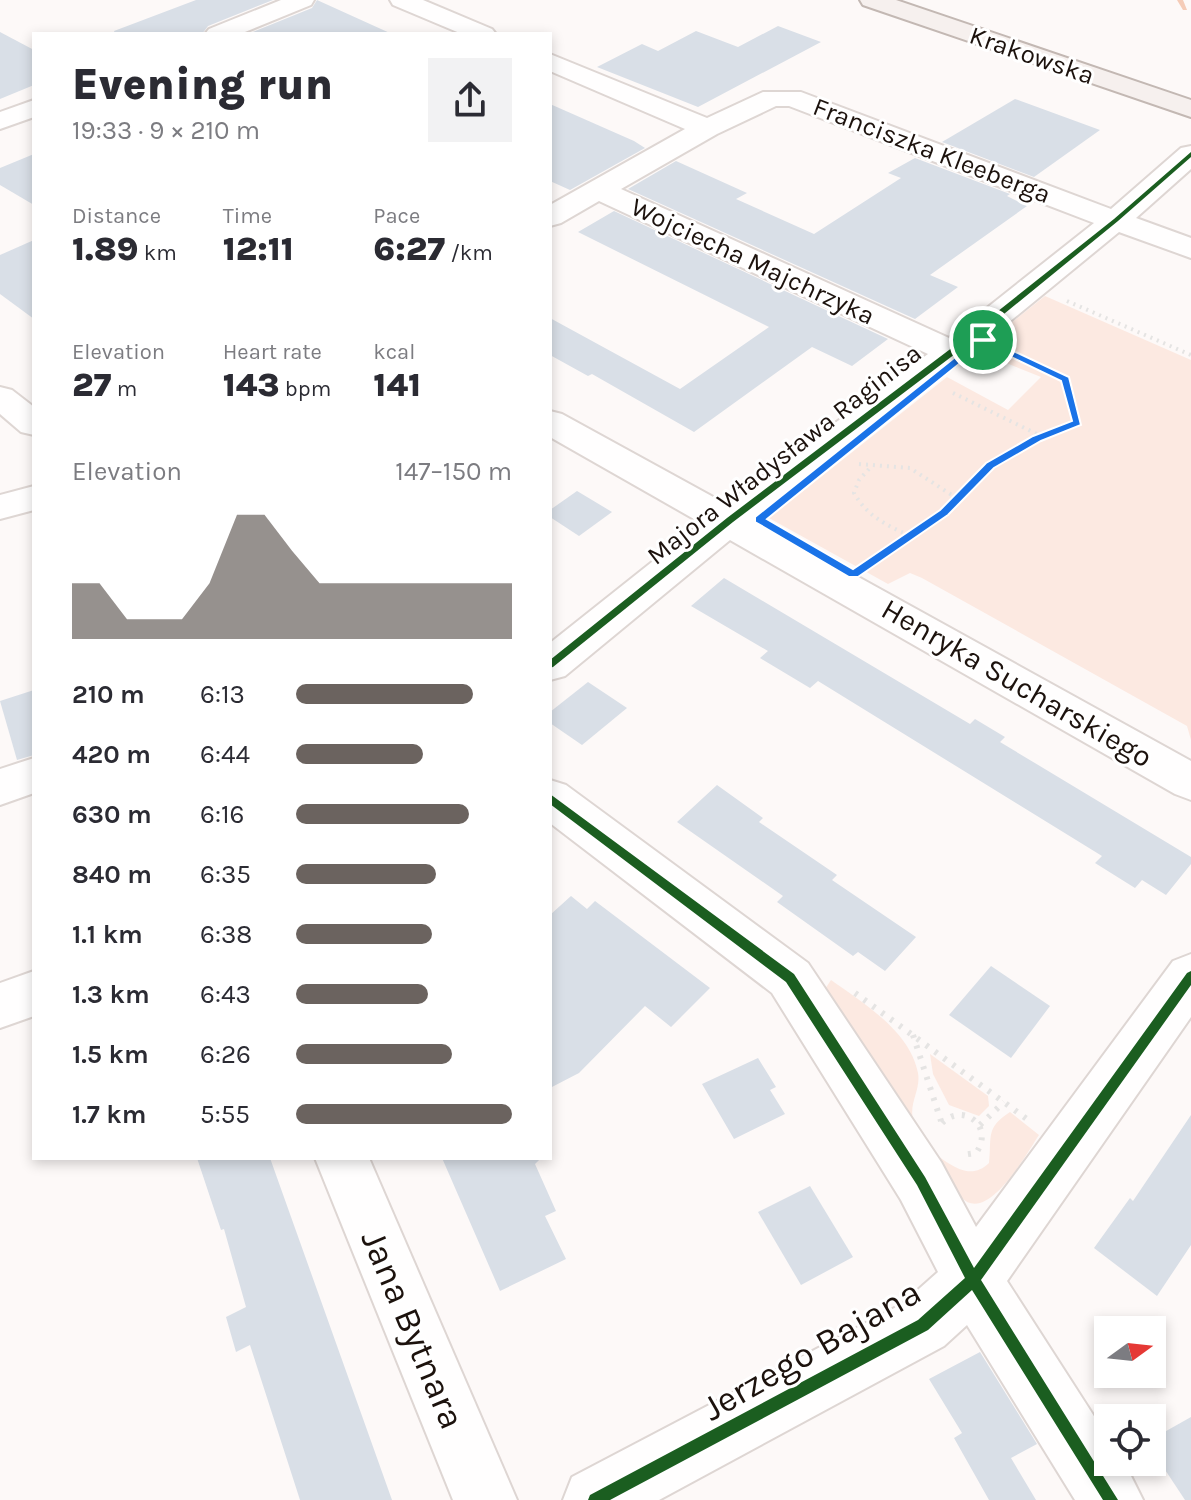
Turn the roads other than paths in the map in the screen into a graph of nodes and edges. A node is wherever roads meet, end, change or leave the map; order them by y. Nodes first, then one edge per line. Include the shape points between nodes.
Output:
1 (302, 0) edge
2 (402, 0) edge
3 (872, 0) edge
4 (223, 32) edge
5 (478, 32) edge
6 (552, 63) edge
7 (1191, 109) edge
8 (707, 128) junction
9 (1191, 154) edge
10 (599, 190) junction
11 (552, 216) edge
12 (1116, 220) junction
13 (1191, 249) edge
14 (952, 352) junction
15 (0, 397) edge
16 (32, 422) edge
17 (552, 423) edge
18 (32, 499) edge
19 (0, 507) edge
20 (730, 520) junction
21 (552, 663) edge
22 (32, 776) edge
23 (1191, 782) edge
24 (0, 787) edge
25 (552, 800) edge
26 (1191, 976) edge
27 (32, 994) edge
28 (0, 1006) edge
29 (343, 1160) edge
30 (973, 1280) junction
31 (485, 1500) edge
32 (595, 1500) edge
33 (1111, 1500) edge

1 - 4 street
2 - 5 street
3 - 7 main road, Krakowska
6 - 8 street
8 - 10 street, Franciszka Kleeberga
8 - 12 street, Franciszka Kleeberga via 772,98 792,98
9 - 12 street, Majora Władysława Raginisa
10 - 11 street, Franciszka Kleeberga
10 - 14 street, Wojciecha Majchrzyka
12 - 13 street, Franciszka Kleeberga
12 - 14 street, Majora Władysława Raginisa
14 - 20 street, Majora Władysława Raginisa
15 - 16 street
17 - 20 street, Henryka Sucharskiego
18 - 19 street
20 - 21 street, Majora Władysława Raginisa
20 - 23 street, Henryka Sucharskiego
22 - 24 street
25 - 30 street via 790,978 921,1181
26 - 30 street, Jerzego Bajana
27 - 28 street
29 - 31 street, Jana Bytnara
30 - 32 street, Jerzego Bajana via 923,1325
30 - 33 street

